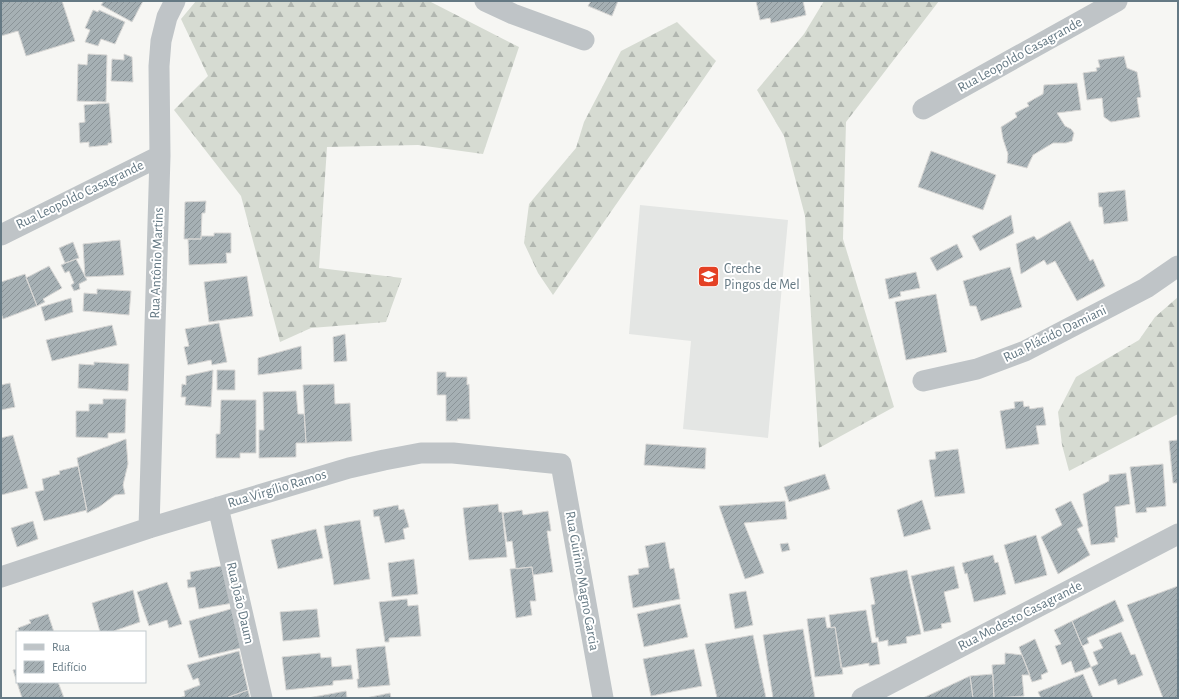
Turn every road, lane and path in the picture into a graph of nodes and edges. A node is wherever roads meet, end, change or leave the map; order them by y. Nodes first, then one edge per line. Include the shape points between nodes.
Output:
1 (175, 1) edge
2 (485, 1) edge
3 (1117, 1) edge
4 (584, 40) dead end
5 (923, 109) dead end
6 (160, 156) junction
7 (1, 235) edge
8 (1178, 266) edge
9 (923, 381) dead end
10 (561, 464) joint
11 (218, 507) junction
12 (148, 528) junction
13 (1178, 534) edge
14 (1, 577) edge
15 (262, 698) edge
16 (602, 698) edge
17 (862, 698) edge

1 - 6 street, Rua Antônio Martins via 160,41
2 - 4 street
3 - 5 street, Rua Leopoldo Casagrande
6 - 7 street, Rua Leopoldo Casagrande
6 - 12 street, Rua Antônio Martins
8 - 9 street, Rua Plácido Damiani via 1146,288 1025,351 977,369
10 - 11 street, Rua Virgílio Ramos via 453,453 421,453 349,468
10 - 16 street, Rua Guirino Magno Garcia
11 - 12 street, Rua Virgílio Ramos
11 - 15 street, Rua João Daum
12 - 14 street, Rua Virgílio Ramos
13 - 17 street, Rua Modesto Casagrande

